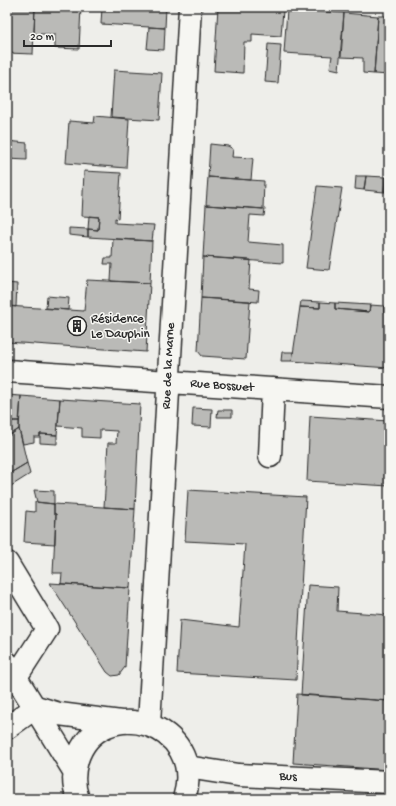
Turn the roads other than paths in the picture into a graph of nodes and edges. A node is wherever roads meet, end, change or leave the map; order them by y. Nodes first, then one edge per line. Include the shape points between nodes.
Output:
1 (190, 7) edge
2 (7, 371) edge
3 (168, 382) junction
4 (273, 389) junction
5 (389, 397) edge
6 (270, 456) dead end
7 (7, 563) edge
8 (11, 670) edge
9 (36, 707) junction
10 (121, 722) junction
11 (149, 724) junction
12 (7, 728) edge
13 (74, 771) junction
14 (389, 782) edge
15 (189, 787) edge
16 (78, 799) edge

1 - 3 street, Rue de la Marne
2 - 3 street, Rue Bossuet
3 - 4 street, Rue Bossuet
3 - 11 street, Rue de la Marne
4 - 5 street, Rue Bossuet
4 - 6 street
7 - 8 street via 47,629
8 - 9 street
9 - 10 street via 59,714
9 - 12 street
9 - 13 street
10 - 11 street
10 - 13 street via 104,728 89,739 79,754
11 - 15 street via 174,741 182,753
13 - 16 street
14 - 15 street, Bus via 238,775

